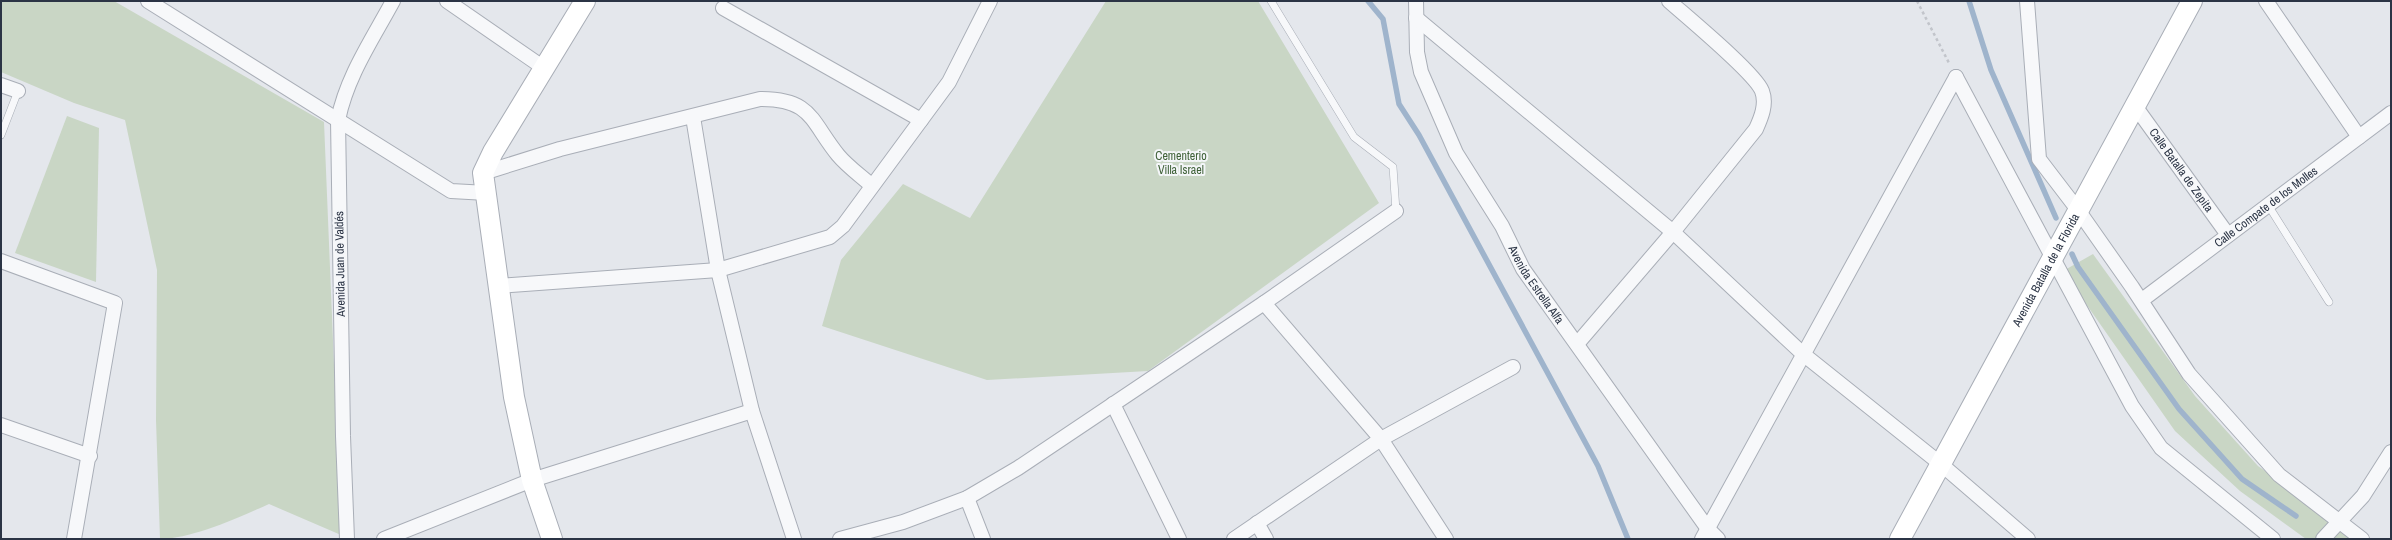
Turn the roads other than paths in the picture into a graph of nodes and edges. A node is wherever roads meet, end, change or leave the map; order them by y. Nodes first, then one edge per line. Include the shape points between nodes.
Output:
1 (148, 1) edge
2 (393, 1) edge
3 (447, 1) edge
4 (585, 1) edge
5 (990, 1) edge
6 (1271, 1) edge
7 (1416, 1) edge
8 (1669, 1) edge
9 (2027, 1) edge
10 (2192, 1) edge
11 (2266, 1) edge
12 (723, 8) dead end
13 (1416, 18) junction
14 (544, 68) junction
15 (1, 85) edge
16 (18, 91) joint
17 (2135, 106) junction
18 (2391, 113) edge
19 (692, 117) junction
20 (338, 120) junction
21 (921, 120) junction
22 (1, 135) edge
23 (2359, 137) junction
24 (483, 172) junction
25 (872, 186) junction
26 (487, 193) junction
27 (2268, 206) junction
28 (2078, 210) junction
29 (1396, 212) joint
30 (1673, 232) junction
31 (2228, 235) junction
32 (2052, 258) junction
33 (1, 261) edge
34 (718, 270) junction
35 (498, 286) junction
36 (2142, 300) junction
37 (2329, 302) dead end
38 (1264, 303) junction
39 (1577, 344) junction
40 (1803, 354) junction
41 (1513, 367) dead end
42 (1113, 404) junction
43 (752, 411) junction
44 (1, 425) edge
45 (1381, 439) junction
46 (2391, 452) edge
47 (90, 456) junction
48 (1942, 465) junction
49 (532, 480) junction
50 (967, 498) junction
51 (1258, 523) junction
52 (2340, 523) junction
53 (1705, 534) edge
54 (74, 539) edge
55 (347, 539) edge
56 (384, 539) edge
57 (552, 539) edge
58 (794, 539) edge
59 (840, 539) edge
60 (983, 539) edge
61 (1179, 539) edge
62 (1234, 539) edge
63 (1266, 539) edge
64 (1446, 539) edge
65 (1718, 539) edge
66 (1900, 539) edge
67 (2028, 539) edge
68 (2273, 539) edge
69 (2323, 539) edge
70 (2362, 539) edge

1 - 20 street
2 - 20 street, Avenida Juan de Valdés via 352,74 343,96
3 - 14 street
4 - 14 street
5 - 21 street via 949,82
6 - 29 lane via 1354,137 1393,167
7 - 13 street, Avenida Estrella Alfa
8 - 30 street via 1749,74 1762,91 1763,112 1756,129
9 - 28 street via 2039,159
10 - 17 street, Avenida Batalla de la Florida
11 - 23 street
12 - 21 street
13 - 30 street
13 - 39 street, Avenida Estrella Alfa via 1417,52 1422,72 1456,153 1502,226 1523,269
14 - 24 street
15 - 16 street
16 - 22 lane
17 - 28 street, Avenida Batalla de la Florida
17 - 31 street, Calle Batalla de Zepita
18 - 23 street, Calle Compate de los Molles
19 - 24 street via 560,149
19 - 25 street via 760,99 781,99 800,106 838,156
19 - 34 street
20 - 26 street via 451,191
20 - 55 street, Avenida Juan de Valdés
21 - 25 street
23 - 27 street, Calle Compate de los Molles
24 - 26 street
25 - 34 street via 843,226 830,237
26 - 35 street
27 - 31 street, Calle Compate de los Molles
27 - 37 lane
28 - 32 street, Avenida Batalla de la Florida
28 - 36 street
29 - 38 street
30 - 39 street
30 - 40 street
31 - 36 street, Calle Compate de los Molles
32 - 40 street via 1956,77
32 - 48 street, Avenida Batalla de la Florida
32 - 68 street via 2132,406 2161,448
33 - 47 street via 115,303
34 - 35 street
34 - 43 street
35 - 49 street via 514,397
36 - 52 street via 2189,374 2279,475
38 - 42 street
38 - 45 street
39 - 53 street, Avenida Estrella Alfa
40 - 48 street
40 - 53 street
41 - 45 street
42 - 50 street via 1018,468
42 - 61 street
43 - 49 street
43 - 58 street
44 - 47 street
45 - 51 street
45 - 64 street
46 - 52 street via 2363,496
47 - 54 street
48 - 66 street, Avenida Batalla de la Florida
48 - 67 street
49 - 56 street
49 - 57 street
50 - 59 street via 903,522
50 - 60 street
51 - 62 street
51 - 63 street
52 - 69 street
52 - 70 street
53 - 65 street, Avenida Estrella Alfa

